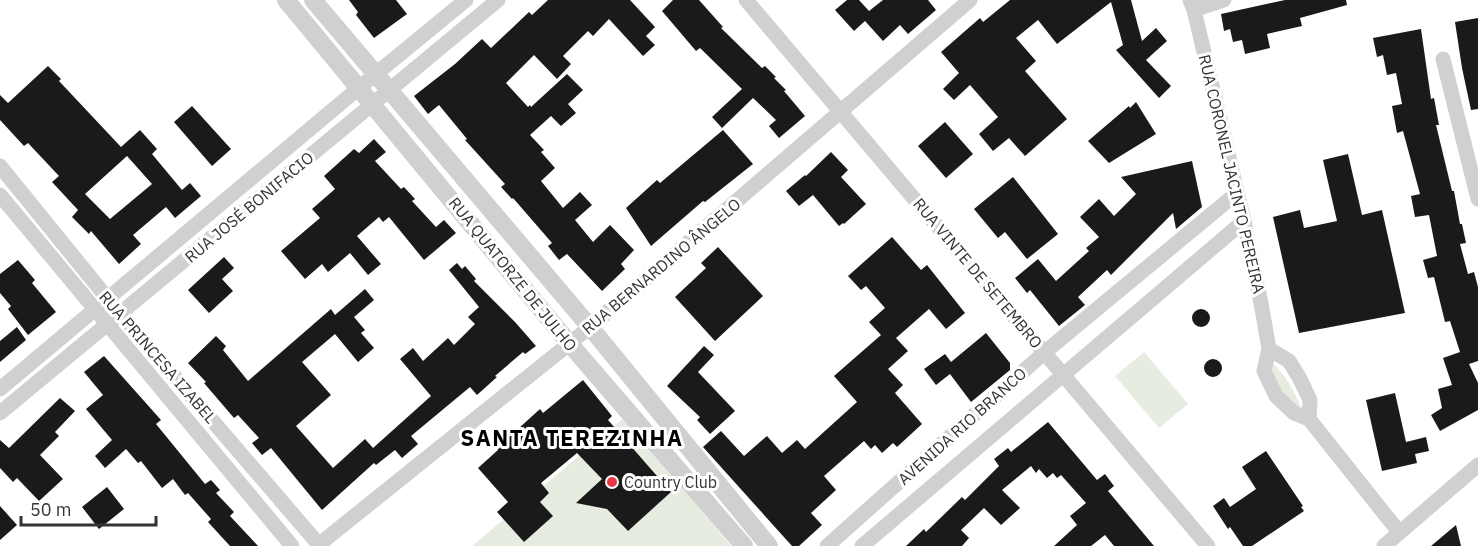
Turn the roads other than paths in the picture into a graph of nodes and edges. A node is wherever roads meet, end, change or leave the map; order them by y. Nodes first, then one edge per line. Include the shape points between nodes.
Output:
1 (286, 0) edge
2 (466, 0) edge
3 (498, 0) edge
4 (746, 0) edge
5 (970, 0) edge
6 (1224, 0) edge
7 (1192, 5) edge
8 (319, 7) edge
9 (310, 28) junction
10 (1443, 59) dead end
11 (376, 74) junction
12 (360, 87) junction
13 (390, 90) junction
14 (374, 104) junction
15 (841, 112) junction
16 (453, 164) junction
17 (0, 166) edge
18 (434, 177) junction
19 (1237, 193) junction
20 (0, 195) edge
21 (1478, 199) edge
22 (1244, 221) junction
23 (526, 250) junction
24 (506, 266) junction
25 (102, 304) junction
26 (120, 313) junction
27 (108, 324) junction
28 (590, 327) junction
29 (569, 343) junction
30 (1269, 349) junction
31 (1045, 352) junction
32 (1062, 374) junction
33 (0, 389) edge
34 (0, 413) edge
35 (1309, 419) junction
36 (670, 425) junction
37 (651, 437) junction
38 (1478, 465) edge
39 (721, 487) junction
40 (705, 500) junction
41 (1399, 532) junction
42 (318, 545) edge
43 (292, 546) edge
44 (744, 546) edge
45 (769, 546) edge
46 (827, 546) edge
47 (862, 546) edge
48 (1208, 546) edge
49 (1384, 546) edge

1 - 9 street, RUA QUATORZE DE JULHO
2 - 11 street, RUA JOSÉ BONIFACIO
3 - 13 street, RUA JOSÉ BONIFACIO
4 - 15 street, RUA VINTE DE SETEMBRO
5 - 15 street, RUA BERNARDINO ÂNGELO
6 - 7 street
7 - 19 street, RUA CORONEL JACINTO PEREIRA
8 - 9 street
8 - 11 street, RUA QUATORZE DE JULHO
9 - 12 street, RUA QUATORZE DE JULHO
10 - 21 street
11 - 12 street, RUA JOSÉ BONIFACIO
11 - 13 street, RUA QUATORZE DE JULHO
12 - 14 street, RUA QUATORZE DE JULHO
12 - 25 street, RUA JOSÉ BONIFACIO
13 - 14 street, RUA JOSÉ BONIFACIO
13 - 16 street, RUA QUATORZE DE JULHO
14 - 18 street, RUA QUATORZE DE JULHO
14 - 26 street, RUA JOSÉ BONIFACIO
15 - 28 street, RUA BERNARDINO ÂNGELO
15 - 31 street, RUA VINTE DE SETEMBRO
16 - 18 street
16 - 23 street, RUA QUATORZE DE JULHO
17 - 25 street, RUA PRINCESA IZABEL
18 - 24 street, RUA QUATORZE DE JULHO
19 - 22 street, RUA CORONEL JACINTO PEREIRA
19 - 31 street, AVENIDA RIO BRANCO
20 - 25 street, RUA PRINCESA IZABEL
22 - 30 street, RUA CORONEL JACINTO PEREIRA
22 - 32 street, AVENIDA RIO BRANCO
23 - 24 street
23 - 28 street, RUA QUATORZE DE JULHO
24 - 29 street, RUA QUATORZE DE JULHO
25 - 26 street, RUA PRINCESA IZABEL
25 - 27 street, RUA PRINCESA IZABEL
25 - 33 street, RUA JOSÉ BONIFACIO
26 - 27 street, RUA JOSÉ BONIFACIO
26 - 42 street, RUA PRINCESA IZABEL
27 - 34 street, RUA JOSÉ BONIFACIO
27 - 43 street, RUA PRINCESA IZABEL
28 - 29 street, RUA BERNARDINO ÂNGELO
28 - 36 street, RUA QUATORZE DE JULHO
29 - 37 street, RUA QUATORZE DE JULHO
29 - 42 street, RUA BERNARDINO ÂNGELO
30 - 35 street via 1288,362 1299,377 1310,400
30 - 35 street, RUA CORONEL JACINTO PEREIRA via 1264,371 1276,396 1294,413
31 - 32 street, RUA VINTE DE SETEMBRO
31 - 46 street, AVENIDA RIO BRANCO
32 - 47 street, AVENIDA RIO BRANCO
32 - 48 street, RUA VINTE DE SETEMBRO
35 - 41 street, RUA CORONEL JACINTO PEREIRA
36 - 37 street
36 - 39 street, RUA QUATORZE DE JULHO
37 - 40 street, RUA QUATORZE DE JULHO
38 - 41 street
39 - 40 street
39 - 45 street, RUA QUATORZE DE JULHO
40 - 44 street, RUA QUATORZE DE JULHO
41 - 49 street

